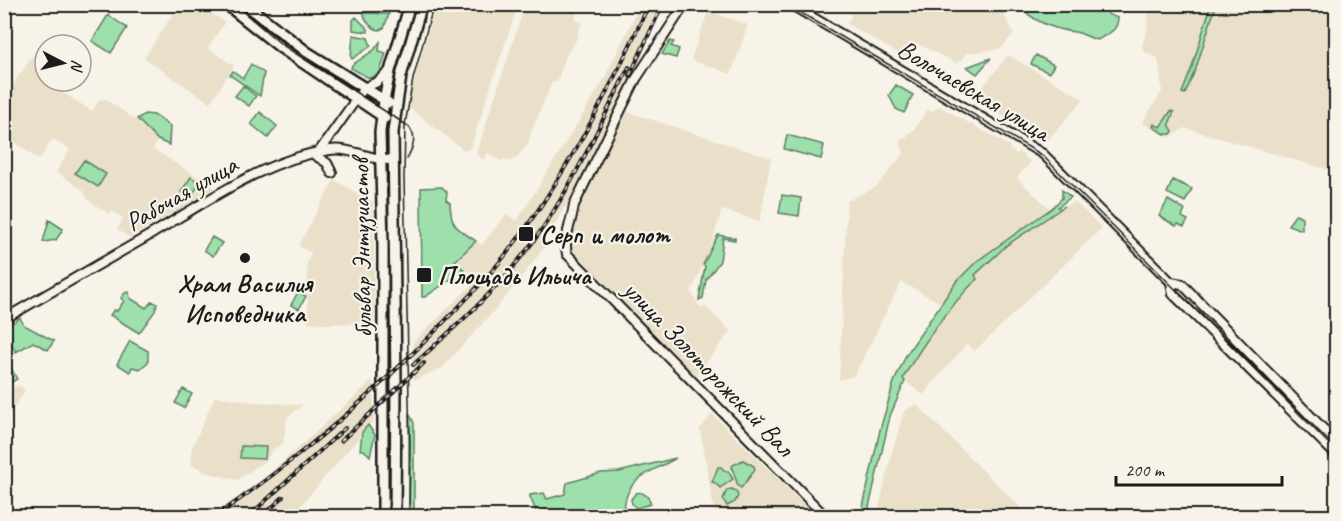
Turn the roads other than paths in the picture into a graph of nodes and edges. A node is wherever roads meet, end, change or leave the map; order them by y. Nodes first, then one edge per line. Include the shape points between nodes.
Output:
1 (226, 4) edge
2 (245, 4) edge
3 (410, 4) edge
4 (422, 4) edge
5 (685, 4) edge
6 (790, 4) edge
7 (390, 71) junction
8 (364, 88) junction
9 (357, 100) junction
10 (384, 101) junction
11 (396, 107) junction
12 (382, 116) junction
13 (393, 122) junction
14 (333, 135) junction
15 (331, 150) junction
16 (316, 153) junction
17 (392, 160) junction
18 (381, 161) junction
19 (332, 173) dead end
20 (1171, 282) junction
21 (4, 319) edge
22 (1336, 442) edge
23 (1336, 455) edge
24 (383, 516) edge
25 (395, 516) edge
26 (825, 516) edge

1 - 9 main road
2 - 8 main road via 306,52
3 - 7 main road, бульвар Энтузиастов
4 - 11 main road, бульвар Энтузиастов
5 - 26 street, улица Золоторожский Вал via 624,101 574,205 565,247 569,256
6 - 20 street, Волочаевская улица via 1043,154
7 - 8 street
7 - 10 main road, бульвар Энтузиастов
8 - 9 street
8 - 10 main road
9 - 12 main road
9 - 14 street
10 - 11 main road
10 - 12 main road, бульвар Энтузиастов
11 - 13 main road, бульвар Энтузиастов
12 - 13 main road
12 - 18 main road, бульвар Энтузиастов
13 - 17 main road, бульвар Энтузиастов
14 - 15 street
14 - 16 street
15 - 16 street, Рабочая улица
15 - 18 street, Рабочая улица via 349,150
16 - 19 street
16 - 21 street, Рабочая улица via 261,171
17 - 18 street, Рабочая улица
17 - 25 main road, бульвар Энтузиастов
18 - 24 main road, бульвар Энтузиастов
20 - 22 street, Волочаевская улица via 1182,284
20 - 23 street, Волочаевская улица via 1173,294

